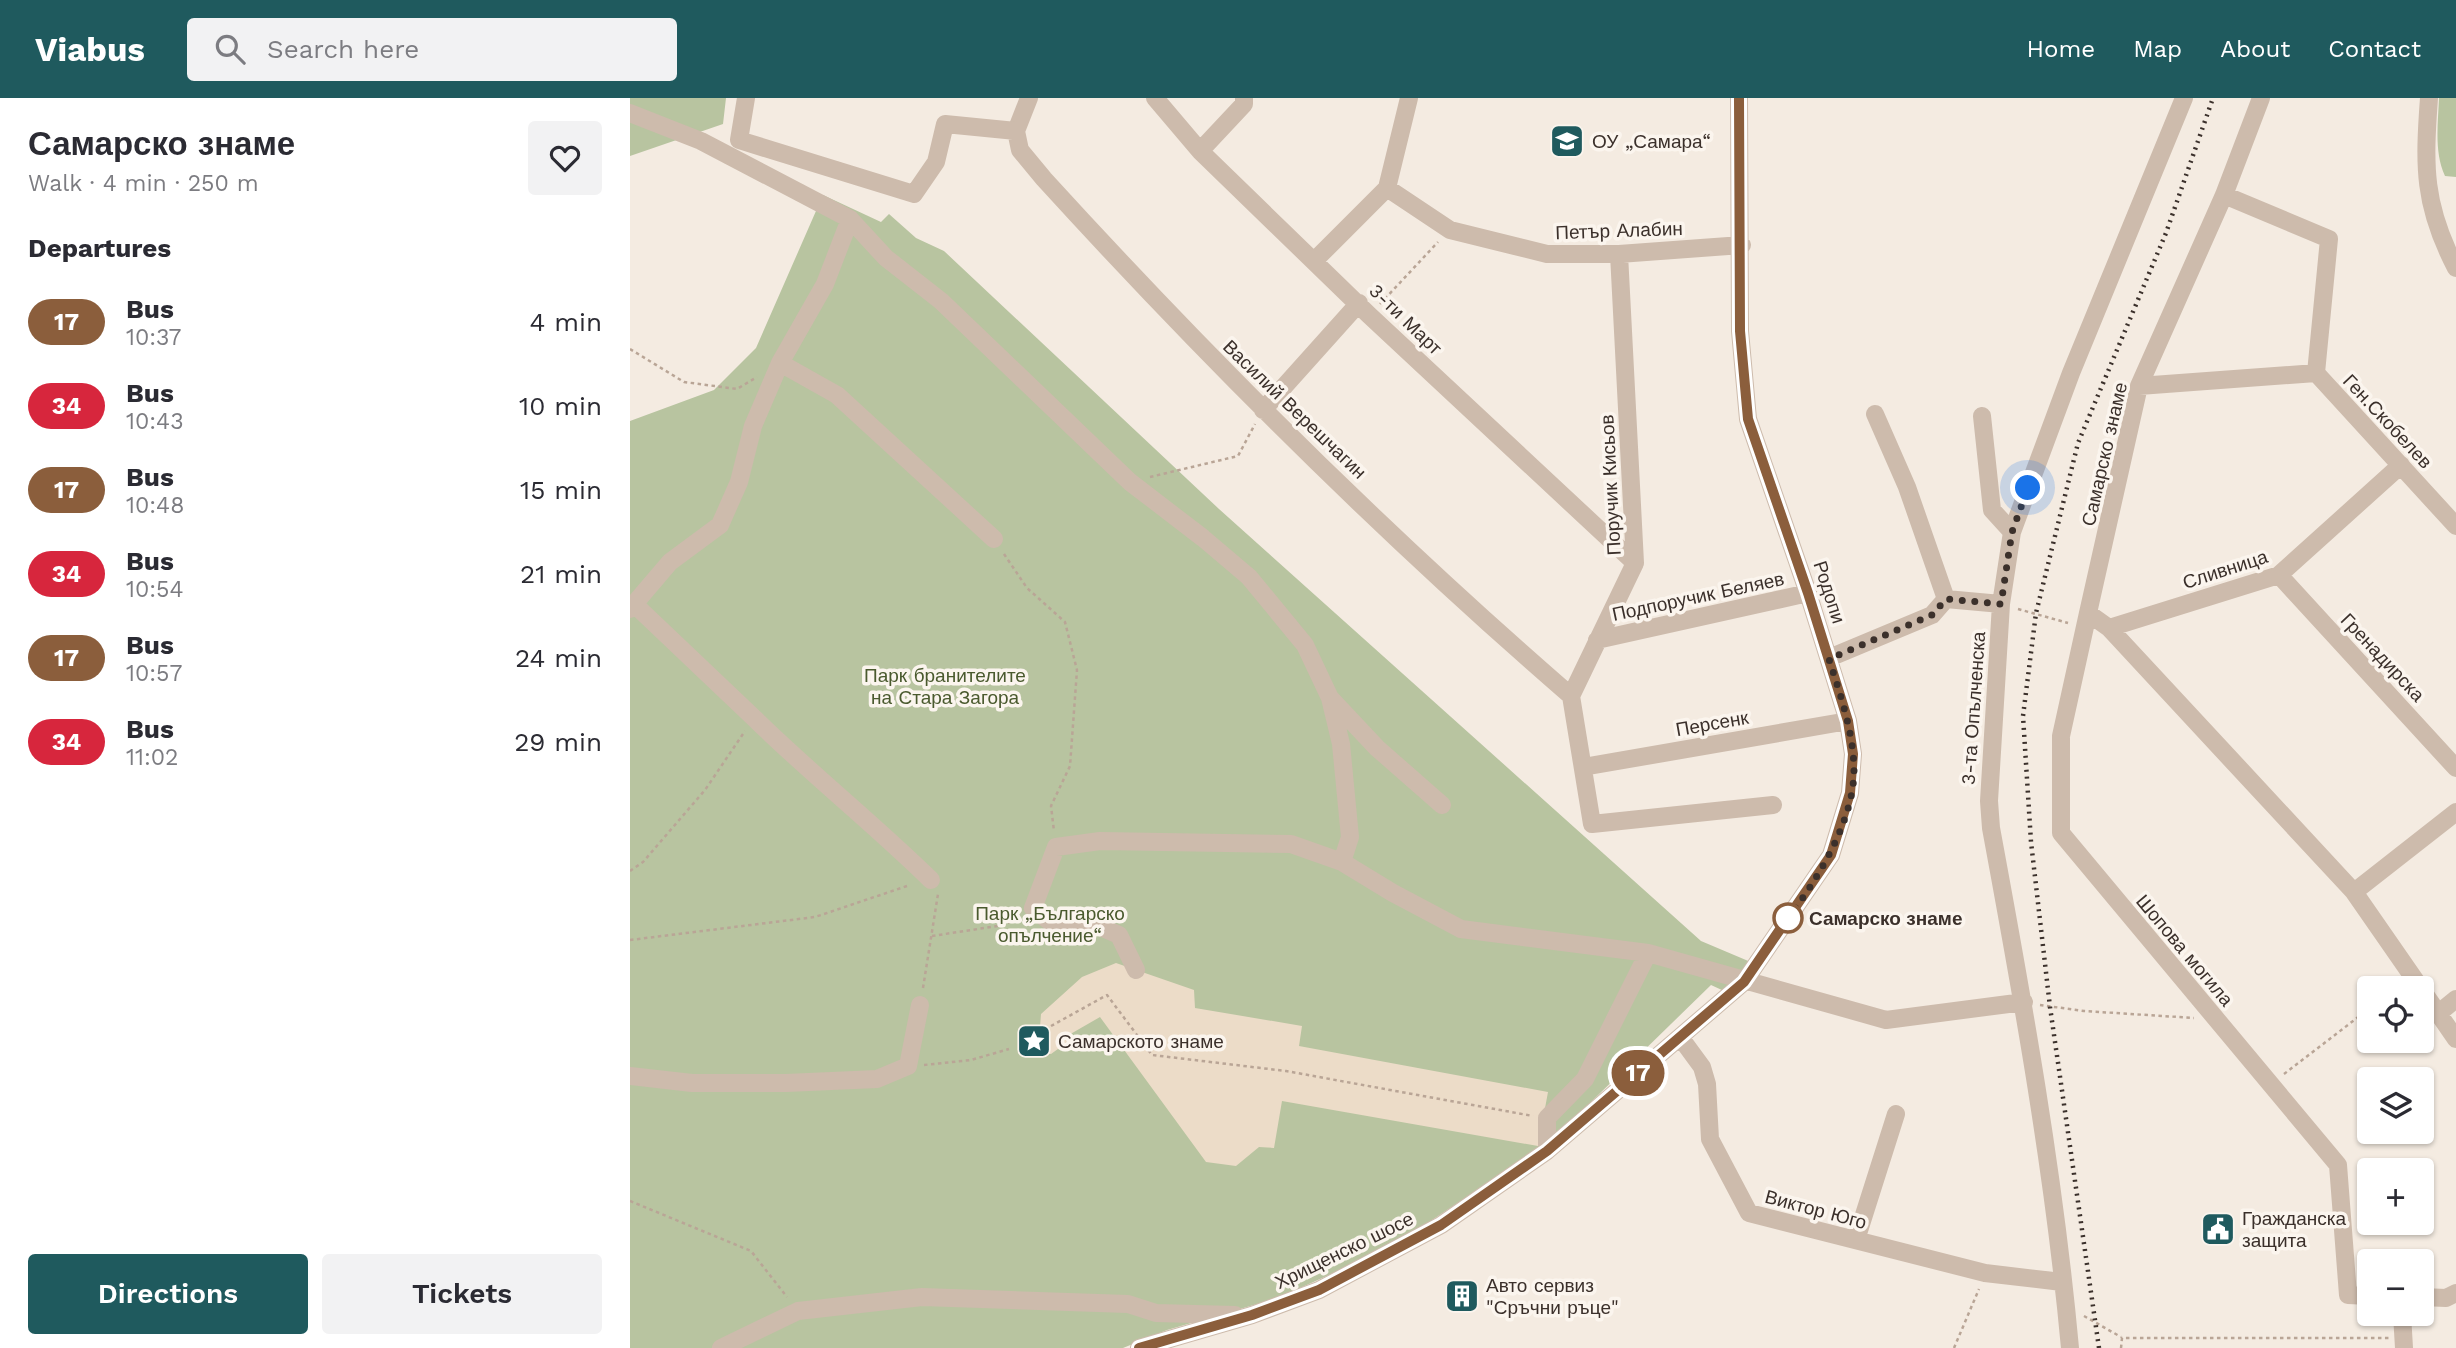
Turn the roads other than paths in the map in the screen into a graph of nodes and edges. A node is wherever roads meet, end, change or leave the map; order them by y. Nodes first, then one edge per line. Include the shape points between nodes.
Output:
1 (746, 98) edge
2 (1029, 98) edge
3 (1155, 98) edge
4 (1244, 98) edge
5 (1409, 98) edge
6 (1739, 98) edge
7 (2184, 98) edge
8 (2261, 98) edge
9 (2429, 98) edge
10 (630, 113) edge
11 (1016, 131) junction
12 (1200, 151) junction
13 (1387, 188) junction
14 (2224, 195) junction
15 (850, 219) junction
16 (1742, 245) junction
17 (1619, 254) junction
18 (1315, 260) junction
19 (2456, 268) edge
20 (1364, 309) junction
21 (780, 363) junction
22 (2316, 373) junction
23 (2140, 386) junction
24 (1263, 410) junction
25 (1875, 414) dead end
26 (1982, 416) dead end
27 (2400, 465) junction
28 (2456, 526) edge
29 (2012, 532) junction
30 (994, 539) road end
31 (1635, 563) junction
32 (2279, 575) junction
33 (1808, 593) junction
34 (1946, 599) junction
35 (2001, 604) junction
36 (632, 607) edge
37 (2087, 620) junction
38 (2109, 628) junction
39 (1597, 640) junction
40 (1829, 659) junction
41 (1571, 696) junction
42 (1330, 698) junction
43 (1848, 721) junction
44 (1583, 767) junction
45 (2456, 768) edge
46 (1773, 804) dead end
47 (1442, 806) dead end
48 (2456, 812) edge
49 (1342, 862) junction
50 (931, 880) road end
51 (2354, 892) junction
52 (1648, 953) junction
53 (1136, 970) dead end
54 (1744, 982) junction
55 (2456, 999) edge
56 (2024, 1002) junction
57 (920, 1005) road end
58 (2440, 1012) junction
59 (1680, 1037) junction
60 (2456, 1038) edge
61 (630, 1076) edge
62 (1896, 1114) dead end
63 (1547, 1151) junction
64 (1856, 1240) junction
65 (2062, 1282) junction
66 (2456, 1293) edge
67 (2357, 1295) edge
68 (2434, 1298) edge
69 (1252, 1315) junction
70 (721, 1348) edge
71 (1139, 1348) edge
72 (2070, 1348) edge

1 - 11 street via 739,140 914,194 936,162 945,124
2 - 11 street
3 - 12 street, 3-ти Март
4 - 12 street via 1244,104
5 - 13 street
6 - 16 street, Родопи
7 - 29 street, 3-та Опълченска via 2071,373
8 - 14 street, Самарско знаме
9 - 19 street via 2427,189
10 - 15 street via 701,141
11 - 24 street, Василий Верешчагин via 1020,150 1044,179
12 - 18 street, 3-ти Март
13 - 17 street, Петър Алабин via 1450,230 1547,254
13 - 18 street
14 - 22 street, Ген.Скобелев via 2329,239
14 - 23 street, Самарско знаме
15 - 21 street via 825,284
15 - 42 street via 886,258 941,301 1130,482 1249,577 1305,645
16 - 17 street, Петър Алабин
16 - 33 street, Родопи via 1740,331 1748,419
17 - 31 street, Поручик Кисьов
18 - 20 street, 3-ти Март
20 - 24 street
20 - 31 street, 3-ти Март
21 - 30 street via 837,395
21 - 36 street via 720,525 670,562
22 - 23 street
22 - 27 street, Ген.Скобелев
23 - 37 street, Самарско знаме
24 - 41 street, Василий Верешчагин via 1501,636
25 - 34 street
26 - 29 street via 1992,510
27 - 28 street, Ген.Скобелев
27 - 32 street, Сливница
29 - 35 street, 3-та Опълченска
31 - 39 street, Поручик Кисьов
32 - 38 street, Сливница
32 - 45 street, Гренадирска
33 - 39 street, Подпоручик Беляев
33 - 40 street, Родопи
34 - 35 street
34 - 40 street via 1932,615
35 - 56 street, 3-та Опълченска via 1989,801
36 - 50 street via 722,684 754,719
37 - 38 street
37 - 67 street, Шопова могила via 2061,736 2061,833 2338,1165 2347,1295
38 - 51 street
39 - 41 street, Поручик Кисьов
40 - 43 street, Родопи
41 - 44 street
42 - 47 street
42 - 49 street via 1350,837
43 - 44 street, Персенк
43 - 54 street, Родопи via 1854,772 1831,855
44 - 46 street via 1592,824
48 - 51 street
49 - 52 street via 1461,929
49 - 53 street via 1291,844 1100,841 1056,846 1033,908 1054,925 1096,925 1119,935
51 - 58 street
52 - 54 street
52 - 63 street via 1585,1079 1547,1118
54 - 56 street via 1885,1020
54 - 59 street, Родопи
55 - 58 street
56 - 65 street, 3-та Опълченска via 2061,1240
57 - 61 street via 908,1066 877,1079 692,1083
58 - 60 street
59 - 63 street, Родопи
59 - 64 street, Виктор Юго via 1702,1067 1710,1139 1749,1213
62 - 64 street
63 - 69 street, Хрищенско шосе via 1418,1238 1319,1290
64 - 65 street, Виктор Юго via 1985,1273
65 - 72 street, 3-та Опълченска
66 - 68 street
69 - 70 street via 1156,1312 1128,1304 922,1297 798,1311
69 - 71 street, Хрищенско шосе

